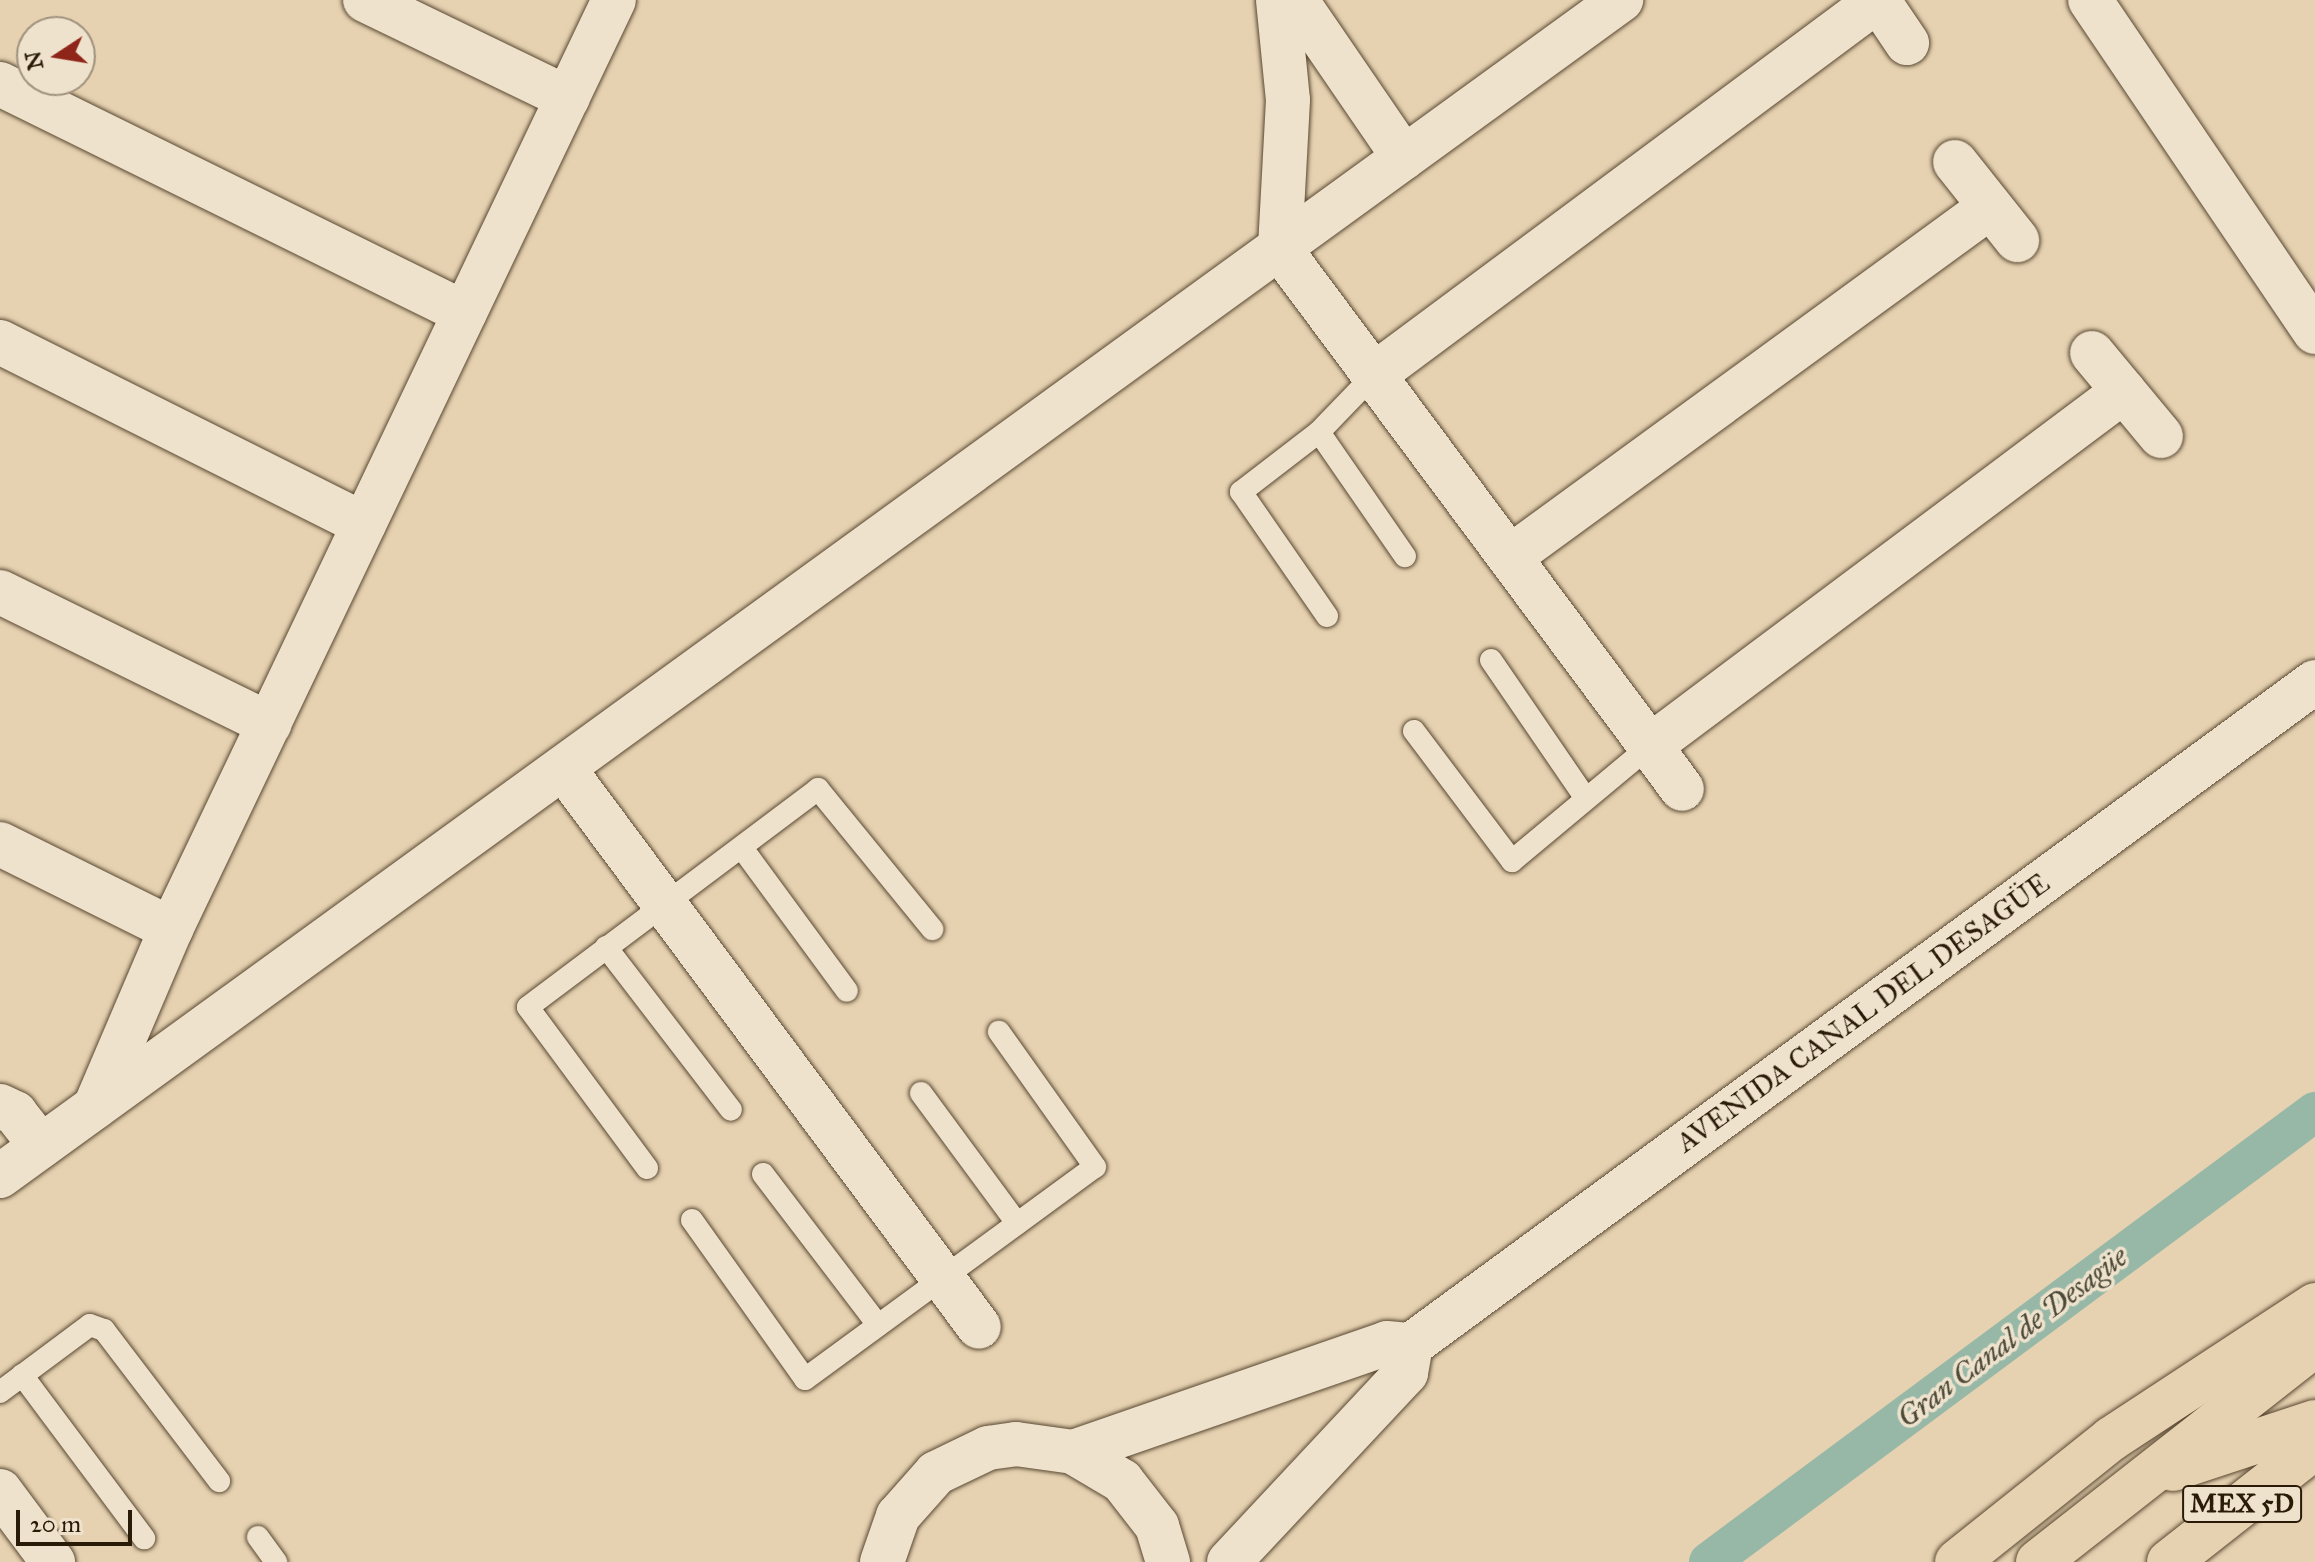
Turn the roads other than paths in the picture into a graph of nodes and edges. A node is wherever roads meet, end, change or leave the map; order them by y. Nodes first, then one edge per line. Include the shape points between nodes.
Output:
1 (365, 0) edge
2 (614, 0) edge
3 (1278, 0) edge
4 (1296, 0) edge
5 (1621, 0) edge
6 (1878, 0) edge
7 (2090, 0) edge
8 (1907, 43) dead end
9 (0, 84) edge
10 (568, 98) junction
11 (1404, 158) junction
12 (1955, 162) dead end
13 (1990, 207) junction
14 (2017, 240) dead end
15 (1280, 249) junction
16 (465, 313) junction
17 (2315, 332) edge
18 (0, 342) edge
19 (2092, 353) dead end
20 (1375, 374) junction
21 (2124, 391) junction
22 (1319, 432) junction
23 (2161, 436) dead end
24 (364, 524) junction
25 (1405, 556) dead end
26 (1510, 557) junction
27 (0, 592) edge
28 (1327, 616) dead end
29 (1491, 660) dead end
30 (2315, 682) edge
31 (269, 724) junction
32 (1414, 731) dead end
33 (1650, 746) junction
34 (564, 769) junction
35 (1682, 789) dead end
36 (1586, 799) junction
37 (0, 844) edge
38 (742, 848) junction
39 (664, 903) junction
40 (171, 929) junction
41 (932, 929) dead end
42 (606, 947) junction
43 (847, 991) dead end
44 (999, 1032) dead end
45 (921, 1093) dead end
46 (0, 1106) edge
47 (95, 1107) junction
48 (731, 1110) dead end
49 (41, 1146) junction
50 (647, 1168) dead end
51 (763, 1174) dead end
52 (0, 1176) edge
53 (692, 1220) dead end
54 (1017, 1223) junction
55 (942, 1277) junction
56 (2315, 1305) edge
57 (878, 1325) junction
58 (979, 1327) dead end
59 (1411, 1345) junction
60 (2315, 1345) edge
61 (22, 1375) junction
62 (0, 1392) edge
63 (2315, 1422) edge
64 (2315, 1447) edge
65 (1073, 1452) junction
66 (2140, 1480) junction
67 (219, 1481) dead end
68 (0, 1491) edge
69 (258, 1537) dead end
70 (144, 1538) dead end
71 (53, 1562) edge
72 (276, 1562) edge
73 (882, 1562) edge
74 (1168, 1562) edge
75 (1229, 1562) edge
76 (1957, 1562) edge
77 (2038, 1562) edge
78 (2169, 1562) edge

1 - 10 street
2 - 10 street
3 - 15 street via 1288,100
4 - 11 street
5 - 11 street
6 - 8 street
6 - 20 street
7 - 17 street
9 - 16 street
10 - 16 street
11 - 15 street
12 - 13 street
13 - 14 street
13 - 26 street
15 - 20 street
15 - 34 street
16 - 24 street
18 - 24 street
19 - 21 street
20 - 22 lane
20 - 26 street
21 - 23 street
21 - 33 street
22 - 25 lane
22 - 28 lane via 1241,492
24 - 31 street
26 - 33 street
27 - 31 street
29 - 36 lane
30 - 59 street, AVENIDA CANAL DEL DESAGÜE
31 - 40 street
32 - 36 lane via 1512,861
33 - 35 street
33 - 36 lane
34 - 39 street
34 - 47 street
37 - 40 street
38 - 39 lane
38 - 41 lane via 818,789
38 - 43 lane
39 - 42 lane
39 - 55 street
40 - 47 street
42 - 48 lane
42 - 50 lane via 528,1007
44 - 54 lane via 1095,1167
45 - 54 lane
46 - 49 street via 15,1113
47 - 49 street
49 - 52 street
51 - 57 lane
53 - 57 lane via 805,1379
54 - 55 lane
55 - 57 lane
55 - 58 street
56 - 76 highway via 2111,1439
59 - 65 street via 1387,1343
59 - 75 street via 1406,1373
60 - 66 highway
61 - 62 lane
61 - 67 lane via 90,1325 104,1330
61 - 70 lane
63 - 66 highway
64 - 78 highway, MEX 5D
65 - 73 street via 1016,1444 961,1458 915,1493 898,1516
65 - 74 street via 1111,1472 1142,1502
66 - 77 highway
68 - 71 street
69 - 72 lane

